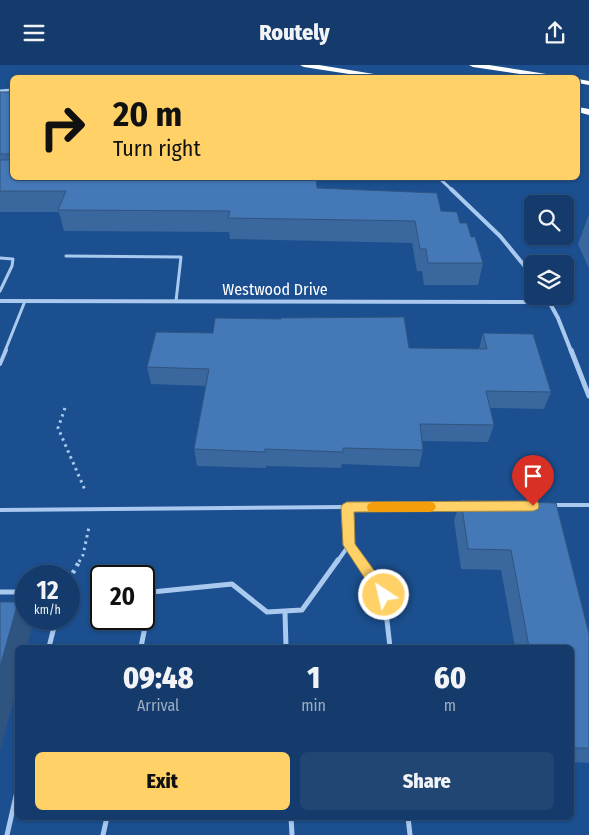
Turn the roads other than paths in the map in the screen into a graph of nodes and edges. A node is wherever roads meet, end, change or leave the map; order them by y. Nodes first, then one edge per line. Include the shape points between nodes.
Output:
1 (304, 65) edge
2 (473, 65) edge
3 (367, 75) edge
4 (540, 75) edge
5 (441, 180) edge
6 (66, 256) dead end
7 (0, 258) edge
8 (524, 264) edge
9 (0, 291) edge
10 (0, 301) edge
11 (25, 301) junction
12 (176, 301) junction
13 (524, 302) edge
14 (552, 305) edge
15 (0, 364) edge
16 (589, 396) edge
17 (550, 505) edge
18 (589, 505) edge
19 (463, 506) edge
20 (347, 507) junction
21 (0, 510) edge
22 (349, 545) junction
23 (0, 592) edge
24 (15, 592) edge
25 (285, 612) junction
26 (53, 630) edge
27 (50, 645) edge
28 (141, 645) edge
29 (286, 645) edge
30 (390, 645) edge
31 (15, 799) edge
32 (106, 820) edge
33 (291, 820) edge
34 (408, 820) edge
35 (6, 835) edge
36 (103, 835) edge
37 (292, 835) edge
38 (410, 835) edge

1 - 3 highway
2 - 4 highway
5 - 8 street via 492,226
6 - 12 lane via 181,257
7 - 9 lane via 13,259
10 - 11 street, Westwood Drive
11 - 12 street, Westwood Drive
11 - 15 lane
12 - 13 street, Westwood Drive
14 - 16 street
17 - 18 lane
19 - 20 lane
20 - 21 lane
20 - 22 lane
22 - 25 lane via 302,610
22 - 30 lane via 384,595
23 - 24 lane
25 - 28 lane via 267,613 232,584 152,592
25 - 29 lane
26 - 27 lane
31 - 35 lane
32 - 36 lane
33 - 37 lane
34 - 38 lane

